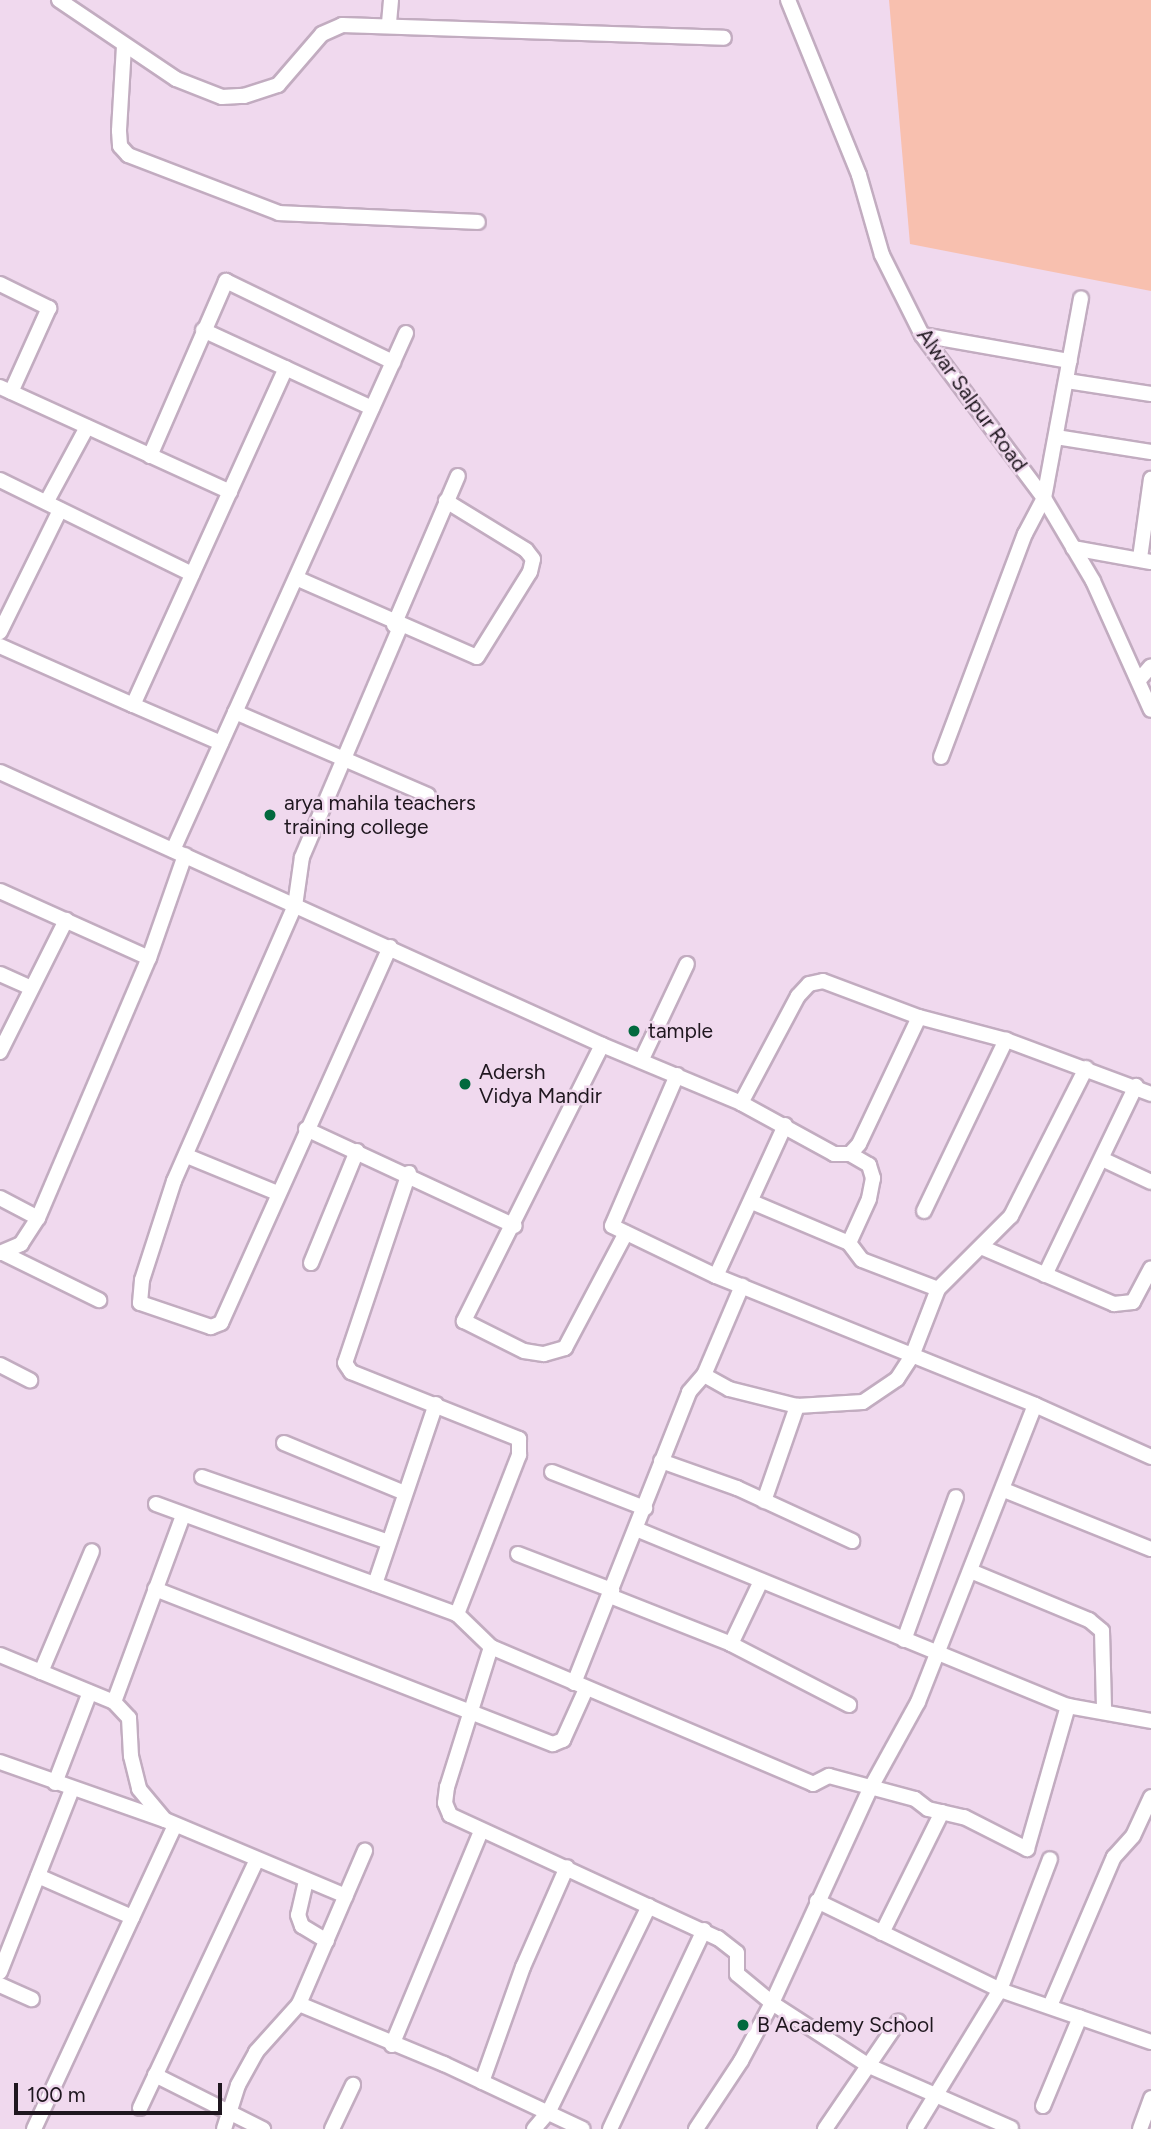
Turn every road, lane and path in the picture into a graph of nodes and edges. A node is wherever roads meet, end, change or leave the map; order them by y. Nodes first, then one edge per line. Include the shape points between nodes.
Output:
1 (59, 0) edge
2 (391, 0) edge
3 (788, 0) edge
4 (389, 23) junction
5 (724, 38) dead end
6 (124, 46) junction
7 (478, 222) dead end
8 (0, 284) edge
9 (1082, 298) dead end
10 (203, 330) junction
11 (406, 333) dead end
12 (922, 335) junction
13 (1070, 361) junction
14 (393, 362) junction
15 (286, 368) junction
16 (1067, 381) junction
17 (5, 389) edge
18 (1151, 394) edge
19 (372, 408) junction
20 (87, 427) junction
21 (1056, 438) junction
22 (1151, 452) edge
23 (150, 456) junction
24 (458, 476) dead end
25 (1151, 479) edge
26 (0, 480) edge
27 (230, 492) junction
28 (1044, 498) junction
29 (446, 500) junction
30 (47, 501) junction
31 (60, 510) junction
32 (1073, 548) junction
33 (1145, 560) edge
34 (192, 574) junction
35 (296, 578) junction
36 (397, 626) junction
37 (0, 632) edge
38 (0, 646) edge
39 (1151, 666) edge
40 (1139, 680) junction
41 (133, 705) junction
42 (1151, 710) edge
43 (235, 712) junction
44 (221, 743) junction
45 (941, 757) dead end
46 (343, 758) junction
47 (0, 772) edge
48 (428, 795) dead end
49 (179, 852) junction
50 (0, 891) edge
51 (295, 906) junction
52 (66, 920) junction
53 (390, 947) junction
54 (149, 958) junction
55 (687, 964) dead end
56 (0, 974) edge
57 (31, 988) junction
58 (919, 1017) junction
59 (1006, 1040) junction
60 (602, 1045) junction
61 (0, 1052) edge
62 (642, 1059) junction
63 (1086, 1068) junction
64 (677, 1075) junction
65 (1136, 1086) junction
66 (1151, 1094) edge
67 (741, 1102) junction
68 (785, 1125) junction
69 (306, 1129) junction
70 (357, 1151) junction
71 (850, 1154) junction
72 (187, 1156) junction
73 (1102, 1160) junction
74 (409, 1173) junction
75 (1151, 1182) edge
76 (277, 1193) junction
77 (0, 1198) edge
78 (752, 1202) junction
79 (924, 1211) dead end
80 (38, 1218) junction
81 (515, 1226) junction
82 (626, 1233) junction
83 (849, 1243) junction
84 (981, 1247) junction
85 (2, 1254) edge
86 (310, 1263) dead end
87 (1151, 1268) edge
88 (1045, 1275) junction
89 (716, 1276) junction
90 (742, 1286) junction
91 (938, 1289) junction
92 (99, 1300) dead end
93 (912, 1356) junction
94 (0, 1365) edge
95 (704, 1375) junction
96 (30, 1380) dead end
97 (436, 1404) junction
98 (1035, 1405) junction
99 (797, 1406) junction
100 (284, 1443) dead end
101 (1151, 1457) edge
102 (662, 1461) junction
103 (552, 1472) dead end
104 (202, 1477) dead end
105 (1004, 1490) junction
106 (405, 1493) junction
107 (956, 1497) dead end
108 (764, 1501) junction
109 (156, 1504) dead end
110 (645, 1508) junction
111 (183, 1515) junction
112 (636, 1529) junction
113 (387, 1541) junction
114 (852, 1541) dead end
115 (1151, 1549) edge
116 (92, 1551) dead end
117 (518, 1554) dead end
118 (973, 1572) junction
119 (761, 1581) junction
120 (375, 1584) junction
121 (155, 1589) junction
122 (611, 1593) junction
123 (457, 1614) junction
124 (904, 1640) junction
125 (731, 1644) junction
126 (491, 1647) junction
127 (0, 1655) edge
128 (940, 1655) junction
129 (41, 1672) junction
130 (580, 1686) junction
131 (90, 1692) junction
132 (114, 1702) junction
133 (849, 1705) dead end
134 (1068, 1706) junction
135 (1104, 1710) junction
136 (472, 1712) junction
137 (1151, 1721) edge
138 (0, 1762) edge
139 (55, 1783) junction
140 (72, 1789) junction
141 (870, 1789) junction
142 (1151, 1797) edge
143 (942, 1812) junction
144 (170, 1822) junction
145 (481, 1831) junction
146 (365, 1851) dead end
147 (1050, 1859) dead end
148 (257, 1861) junction
149 (567, 1867) junction
150 (38, 1876) junction
151 (306, 1881) junction
152 (346, 1896) junction
153 (817, 1901) junction
154 (649, 1906) junction
155 (132, 1917) junction
156 (704, 1930) junction
157 (883, 1933) junction
158 (327, 1941) junction
159 (0, 1972) edge
160 (0, 1985) edge
161 (1000, 1990) junction
162 (32, 1999) dead end
163 (772, 2003) junction
164 (299, 2004) junction
165 (1050, 2006) junction
166 (1080, 2017) junction
167 (898, 2022) dead end
168 (1151, 2042) edge
169 (392, 2045) junction
170 (869, 2066) junction
171 (155, 2075) junction
172 (482, 2082) junction
173 (353, 2085) dead end
174 (937, 2097) junction
175 (1151, 2098) edge
176 (1044, 2106) dead end
177 (140, 2108) dead end
178 (549, 2111) junction
179 (231, 2113) junction
180 (1012, 2128) edge
181 (34, 2129) edge
182 (224, 2129) edge
183 (262, 2129) edge
184 (332, 2129) edge
185 (534, 2129) edge
186 (583, 2129) edge
187 (610, 2129) edge
188 (696, 2129) edge
189 (825, 2129) edge
190 (915, 2129) edge
191 (1140, 2129) edge

1 - 6 street
2 - 4 street
3 - 12 street, Alwar Salpur Road via 859,175 882,254
4 - 5 street
4 - 6 street via 330,28 278,85 244,96 222,97 191,88
6 - 7 street via 119,131 120,146 128,155 279,213
8 - 17 street via 49,308
9 - 13 street
10 - 14 street via 226,281
10 - 15 street
10 - 23 street
11 - 14 street
12 - 13 street
12 - 28 street, Alwar Salpur Road
13 - 16 street
14 - 19 street
15 - 19 street
15 - 27 street
16 - 18 street
16 - 21 street
17 - 20 street
19 - 35 street
20 - 23 street
20 - 30 street
21 - 22 street
21 - 28 street
23 - 27 street
24 - 29 street
25 - 33 street
26 - 30 street
27 - 34 street
28 - 32 street, Alwar Salpur Road
28 - 45 street via 1025,534
29 - 36 street
29 - 36 street via 526,550 533,559 530,572 477,657
30 - 31 street
31 - 34 street
31 - 37 street
32 - 33 street
32 - 40 street, Alwar Salpur Road
34 - 41 street
35 - 36 street
35 - 43 street
36 - 46 street
38 - 41 street
39 - 40 street
40 - 42 street, Alwar Salpur Road
41 - 44 street
43 - 44 street
43 - 46 street
44 - 49 street
46 - 48 street
46 - 51 street via 302,857
47 - 49 street
49 - 51 street
49 - 54 street
50 - 52 street
51 - 53 street
51 - 72 street
52 - 54 street
52 - 57 street
53 - 60 street
53 - 69 street
54 - 80 street
55 - 62 street
56 - 57 street
57 - 61 street
58 - 59 street
58 - 67 street via 822,981 809,984 798,996
58 - 71 street via 859,1144
59 - 63 street
59 - 79 street
60 - 62 street
60 - 81 street
62 - 64 street
63 - 65 street
63 - 84 street via 1011,1216
64 - 67 street
64 - 82 street via 612,1226
65 - 66 street
65 - 73 street
67 - 68 street
68 - 71 street via 834,1154
68 - 78 street
69 - 70 street
69 - 76 street
70 - 74 street
70 - 86 street
71 - 83 street via 869,1165 873,1178 869,1199
72 - 76 street
72 - 76 street via 174,1181 142,1280 138,1297 144,1305 211,1326 221,1323
73 - 75 street
73 - 88 street
74 - 81 street
74 - 97 street via 345,1363 351,1372
77 - 80 street
78 - 83 street
78 - 89 street
80 - 85 street via 21,1244
81 - 82 street via 464,1321 524,1351 544,1354 571,1342
82 - 89 street
83 - 91 street via 862,1260
84 - 88 street
84 - 91 street
85 - 92 street
87 - 88 street via 1141,1293 1125,1304 1103,1300
89 - 90 street
90 - 93 street
90 - 95 street
91 - 93 street
93 - 98 street
93 - 99 street via 897,1379 863,1402
94 - 96 street
95 - 99 street via 729,1389
95 - 102 street via 689,1392
97 - 106 street
97 - 123 street via 519,1439 519,1455
98 - 101 street
98 - 105 street
99 - 108 street
100 - 106 street
102 - 108 street
102 - 110 street
103 - 110 street
104 - 113 street
105 - 115 street
105 - 118 street
106 - 113 street
107 - 124 street
108 - 114 street
109 - 111 street
110 - 112 street
111 - 120 street
111 - 121 street
112 - 119 street
112 - 122 street
113 - 120 street
116 - 129 street
117 - 122 street
118 - 128 street
118 - 135 street via 1089,1620 1102,1631
119 - 124 street
119 - 125 street
120 - 123 street
121 - 132 street
121 - 136 street
122 - 125 street
122 - 130 street
123 - 126 street
124 - 128 street
125 - 133 street
126 - 130 street
126 - 136 street
127 - 129 street
128 - 134 street
128 - 141 street
129 - 131 street
130 - 136 street via 558,1744
130 - 141 street via 813,1784 829,1776
131 - 132 street
131 - 139 street
132 - 144 street via 129,1718 139,1789
134 - 135 street
134 - 143 street via 1027,1849 964,1817
135 - 137 street
136 - 145 street via 445,1803 450,1815
138 - 139 street
139 - 140 street
140 - 144 street
140 - 150 street
141 - 143 street
141 - 153 street
142 - 165 street via 1133,1836 1114,1857
143 - 157 street
144 - 148 street
144 - 155 street
145 - 149 street
145 - 169 street
146 - 152 street
147 - 161 street
148 - 151 street
148 - 171 street
149 - 154 street
149 - 172 street via 523,1967
150 - 155 street
150 - 159 street
151 - 152 street
151 - 158 street via 298,1915 302,1926
152 - 158 street
153 - 157 street
153 - 163 street
154 - 156 street
154 - 178 street
155 - 181 street
156 - 163 street via 737,1953 737,1974
156 - 187 street
157 - 161 street
158 - 164 street
160 - 162 street
161 - 165 street
161 - 174 street
163 - 170 street
163 - 188 street
164 - 169 street
164 - 179 street via 256,2052 238,2085
165 - 166 street
166 - 168 street
166 - 176 street
167 - 170 street
169 - 172 street
170 - 174 street
170 - 189 street
171 - 177 street
171 - 179 street
172 - 178 street
173 - 184 street
174 - 180 street
174 - 190 street
175 - 191 street
178 - 185 street
178 - 186 street
179 - 182 street
179 - 183 street

